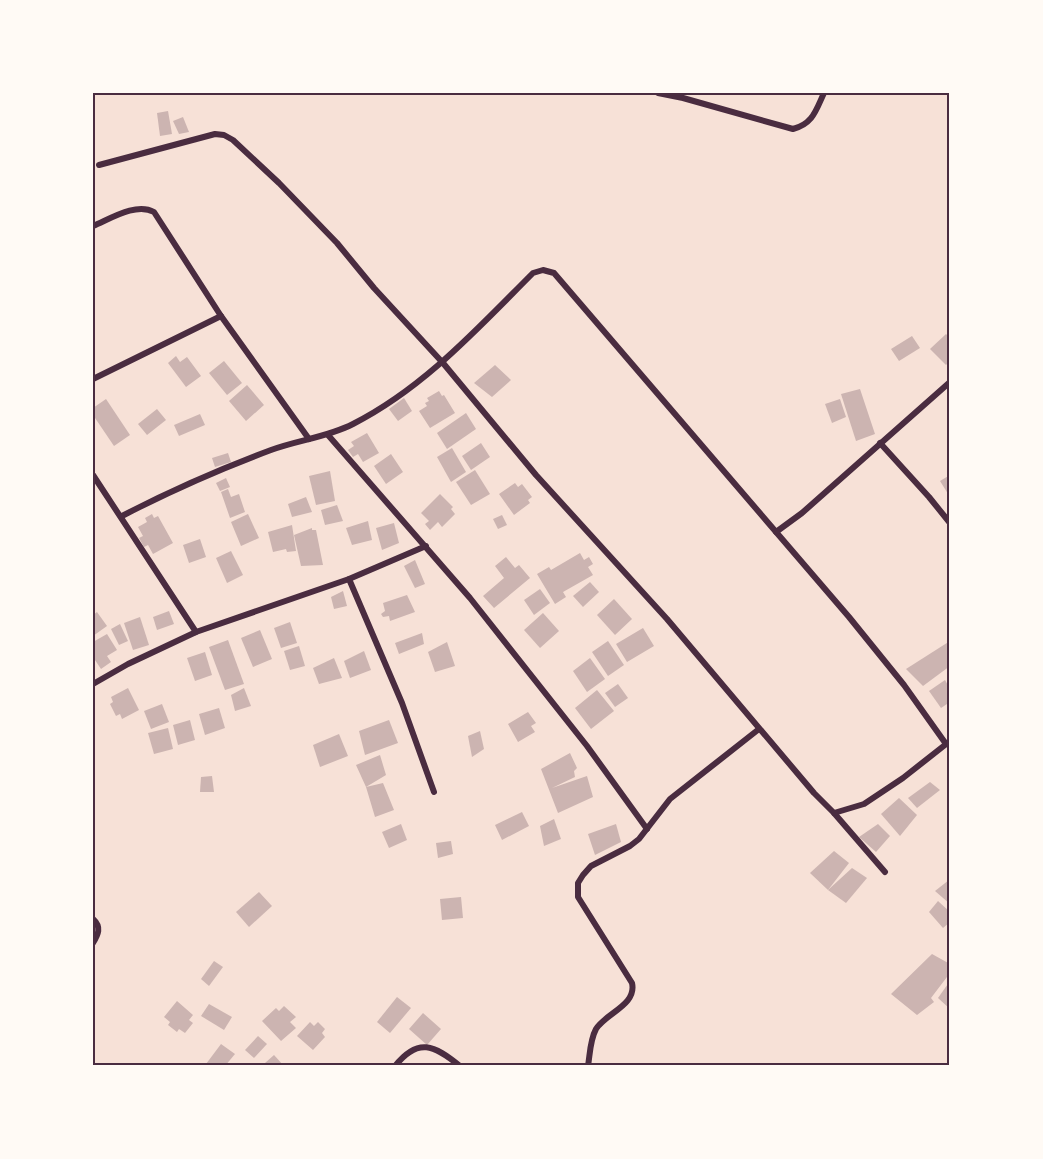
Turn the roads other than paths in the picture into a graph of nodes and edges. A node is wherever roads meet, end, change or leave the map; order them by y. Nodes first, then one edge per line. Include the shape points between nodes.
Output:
1 (658, 93) edge
2 (824, 93) edge
3 (99, 165) dead end
4 (93, 226) edge
5 (221, 316) junction
6 (443, 363) junction
7 (93, 379) edge
8 (950, 382) edge
9 (328, 435) junction
10 (309, 439) junction
11 (880, 443) junction
12 (93, 475) edge
13 (122, 516) junction
14 (950, 523) edge
15 (776, 532) junction
16 (426, 546) junction
17 (349, 579) junction
18 (196, 632) junction
19 (93, 684) edge
20 (759, 729) junction
21 (948, 743) edge
22 (434, 792) dead end
23 (834, 813) junction
24 (647, 829) junction
25 (885, 872) dead end
26 (93, 919) edge
27 (93, 943) edge
28 (395, 1066) edge
29 (460, 1066) edge
30 (588, 1066) edge

1 - 2 street via 793,129 803,127 812,118
3 - 6 street via 202,136 224,135 233,140 337,243
4 - 5 street via 133,210 154,212
5 - 7 street
5 - 10 street
6 - 9 street via 365,418
6 - 15 street via 533,273 554,273
6 - 20 street via 536,476 667,619
8 - 11 street
9 - 10 street
9 - 16 street
10 - 13 street via 272,449
11 - 14 street
11 - 15 street
12 - 13 street
13 - 18 street
15 - 21 street
16 - 17 street
16 - 24 street via 580,737
17 - 18 street
17 - 22 street via 402,703
18 - 19 street
20 - 23 street
20 - 24 street via 670,799
21 - 23 street via 864,804
23 - 25 street
24 - 30 street via 630,846 591,866 578,883 578,897 633,989 630,1000 595,1030
26 - 27 street via 99,928
28 - 29 street via 416,1047 440,1052

